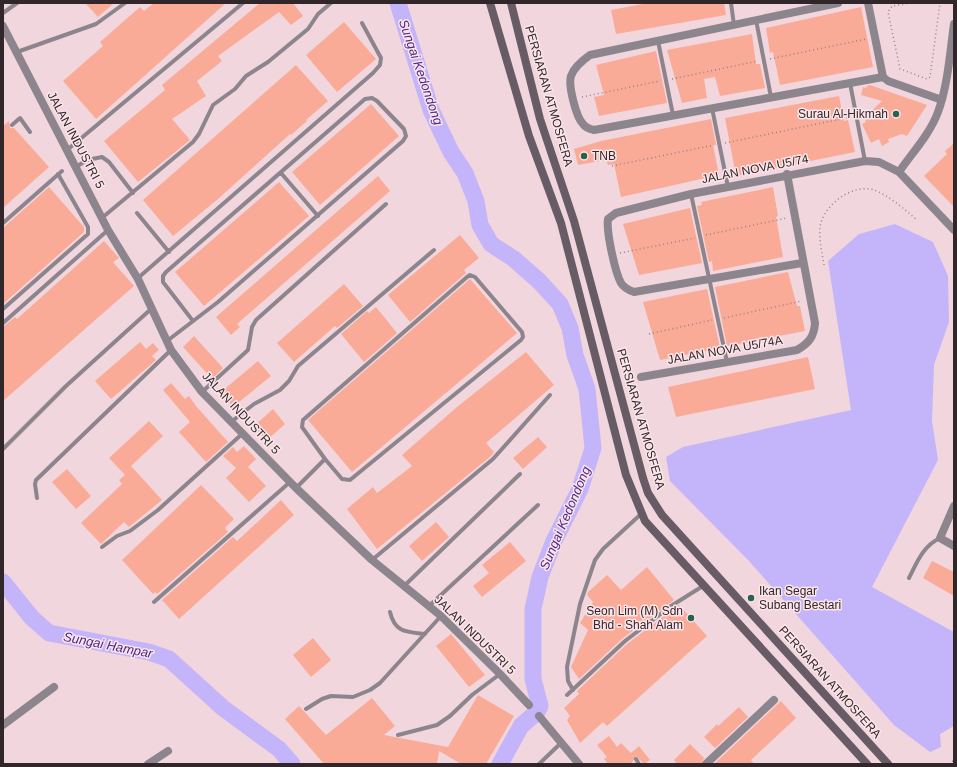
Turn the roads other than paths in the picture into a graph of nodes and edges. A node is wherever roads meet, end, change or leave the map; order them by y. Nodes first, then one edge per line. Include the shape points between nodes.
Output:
1 (17, 3) edge
2 (125, 3) edge
3 (242, 3) edge
4 (330, 3) edge
5 (490, 3) edge
6 (511, 3) edge
7 (731, 3) edge
8 (838, 3) edge
9 (868, 3) edge
10 (3, 13) edge
11 (756, 20) junction
12 (362, 23) dead end
13 (954, 24) edge
14 (734, 25) junction
15 (3, 26) edge
16 (658, 41) junction
17 (17, 52) junction
18 (882, 76) junction
19 (850, 83) junction
20 (771, 97) junction
21 (942, 100) junction
22 (712, 108) junction
23 (673, 115) junction
24 (12, 125) dead end
25 (30, 132) dead end
26 (67, 150) junction
27 (865, 161) junction
28 (76, 166) junction
29 (62, 171) dead end
30 (899, 172) junction
31 (281, 173) junction
32 (58, 174) junction
33 (787, 174) junction
34 (728, 186) junction
35 (133, 193) junction
36 (691, 194) junction
37 (386, 204) dead end
38 (137, 213) dead end
39 (318, 216) junction
40 (103, 217) junction
41 (3, 223) edge
42 (108, 230) junction
43 (954, 230) edge
44 (434, 250) dead end
45 (169, 252) junction
46 (802, 263) junction
47 (138, 279) junction
48 (709, 279) junction
49 (152, 308) junction
50 (3, 309) edge
51 (193, 322) junction
52 (3, 323) edge
53 (167, 342) junction
54 (171, 350) junction
55 (727, 362) junction
56 (641, 377) dead end
57 (202, 392) junction
58 (550, 395) dead end
59 (231, 422) junction
60 (242, 434) junction
61 (3, 448) edge
62 (325, 459) junction
63 (520, 474) dead end
64 (293, 485) junction
65 (37, 498) dead end
66 (538, 505) dead end
67 (954, 506) edge
68 (642, 514) junction
69 (940, 538) junction
70 (954, 546) edge
71 (102, 547) dead end
72 (372, 560) junction
73 (909, 578) dead end
74 (703, 586) junction
75 (403, 587) junction
76 (154, 602) dead end
77 (429, 606) junction
78 (390, 612) dead end
79 (441, 616) junction
80 (425, 634) junction
81 (500, 674) junction
82 (54, 687) dead end
83 (573, 690) junction
84 (567, 695) dead end
85 (774, 700) dead end
86 (528, 705) dead end
87 (306, 709) dead end
88 (539, 716) dead end
89 (3, 725) edge
90 (398, 735) dead end
91 (561, 743) junction
92 (168, 751) dead end
93 (636, 759) dead end
94 (148, 764) edge
95 (538, 764) edge
96 (579, 764) edge
97 (639, 764) edge
98 (706, 764) edge
99 (867, 764) edge
100 (888, 764) edge

1 - 10 lane
2 - 17 lane via 96,24
3 - 26 lane
4 - 35 lane via 318,14 308,29 246,76 230,93 213,105 193,142
5 - 68 street via 528,136 562,223 626,475
6 - 100 street, PERSIARAN ATMOSFERA via 540,119 574,221 648,493 662,515
7 - 14 lane
8 - 11 street
9 - 18 street
11 - 14 street
11 - 20 lane
12 - 45 lane via 381,58 380,65
13 - 21 street
14 - 16 street
15 - 17 street, JALAN INDUSTRI 5
16 - 23 lane
16 - 23 street via 590,55 572,75 570,84 580,120 583,125 594,130
17 - 26 street, JALAN INDUSTRI 5
18 - 19 street
18 - 21 street via 888,82
19 - 20 street
19 - 27 lane
20 - 22 street
21 - 30 street via 926,134
22 - 23 street
22 - 34 lane
24 - 25 lane via 20,118
26 - 28 street, JALAN INDUSTRI 5
27 - 30 street, JALAN NOVA U5/74 via 879,162
27 - 33 street, JALAN NOVA U5/74
28 - 35 lane via 87,160 102,157 109,162
28 - 40 street, JALAN INDUSTRI 5
29 - 32 lane
30 - 43 street, JALAN NOVA U5/74
31 - 39 lane
31 - 39 lane via 368,98 377,101 404,129 406,136 403,140
31 - 51 lane via 163,276 163,282
32 - 41 lane
32 - 50 lane via 88,227 88,234
33 - 34 street, JALAN NOVA U5/74
33 - 46 street
34 - 36 street, JALAN NOVA U5/74
35 - 40 lane
36 - 48 lane
36 - 48 street, JALAN NOVA U5/74 via 616,214 608,219 608,236 620,279 629,291
37 - 57 lane via 256,320 252,327 248,350
38 - 45 lane
39 - 51 lane
40 - 42 street, JALAN INDUSTRI 5
42 - 47 street, JALAN INDUSTRI 5
42 - 52 lane
44 - 59 lane via 298,366 280,390 254,404
45 - 47 lane
46 - 48 street
46 - 55 street, JALAN NOVA U5/74A via 814,323 814,333 810,340 797,350
47 - 49 street, JALAN INDUSTRI 5
48 - 55 lane
49 - 53 street, JALAN INDUSTRI 5
49 - 61 lane via 66,386
51 - 53 lane
53 - 54 street, JALAN INDUSTRI 5
54 - 57 street, JALAN INDUSTRI 5
54 - 65 lane via 36,480
55 - 56 street, JALAN NOVA U5/74A
57 - 59 street, JALAN INDUSTRI 5
58 - 72 lane via 493,459
59 - 60 street, JALAN INDUSTRI 5
60 - 64 street, JALAN INDUSTRI 5
60 - 71 lane via 158,510 130,531 117,536
62 - 62 lane via 302,427 303,420 467,277 475,277 522,332 521,340 350,480 342,479
62 - 64 lane
63 - 75 lane
64 - 72 street, JALAN INDUSTRI 5
64 - 76 lane
66 - 77 lane
67 - 69 street
68 - 74 street via 645,521
68 - 83 lane via 603,549 595,560 580,604 568,660 568,681
69 - 70 street
69 - 73 lane via 931,542 924,550
72 - 75 street, JALAN INDUSTRI 5
74 - 83 lane via 671,606 626,641
74 - 99 street
75 - 77 street, JALAN INDUSTRI 5
77 - 79 street, JALAN INDUSTRI 5
78 - 80 lane via 393,624 397,627 407,632
79 - 80 lane
79 - 81 street, JALAN INDUSTRI 5
80 - 87 lane via 386,678 370,690 353,697 331,696
81 - 86 street, JALAN INDUSTRI 5
81 - 90 lane via 437,725
82 - 89 street
83 - 84 lane
85 - 98 street
88 - 91 street
91 - 95 lane
91 - 96 street
92 - 94 street
93 - 97 lane

